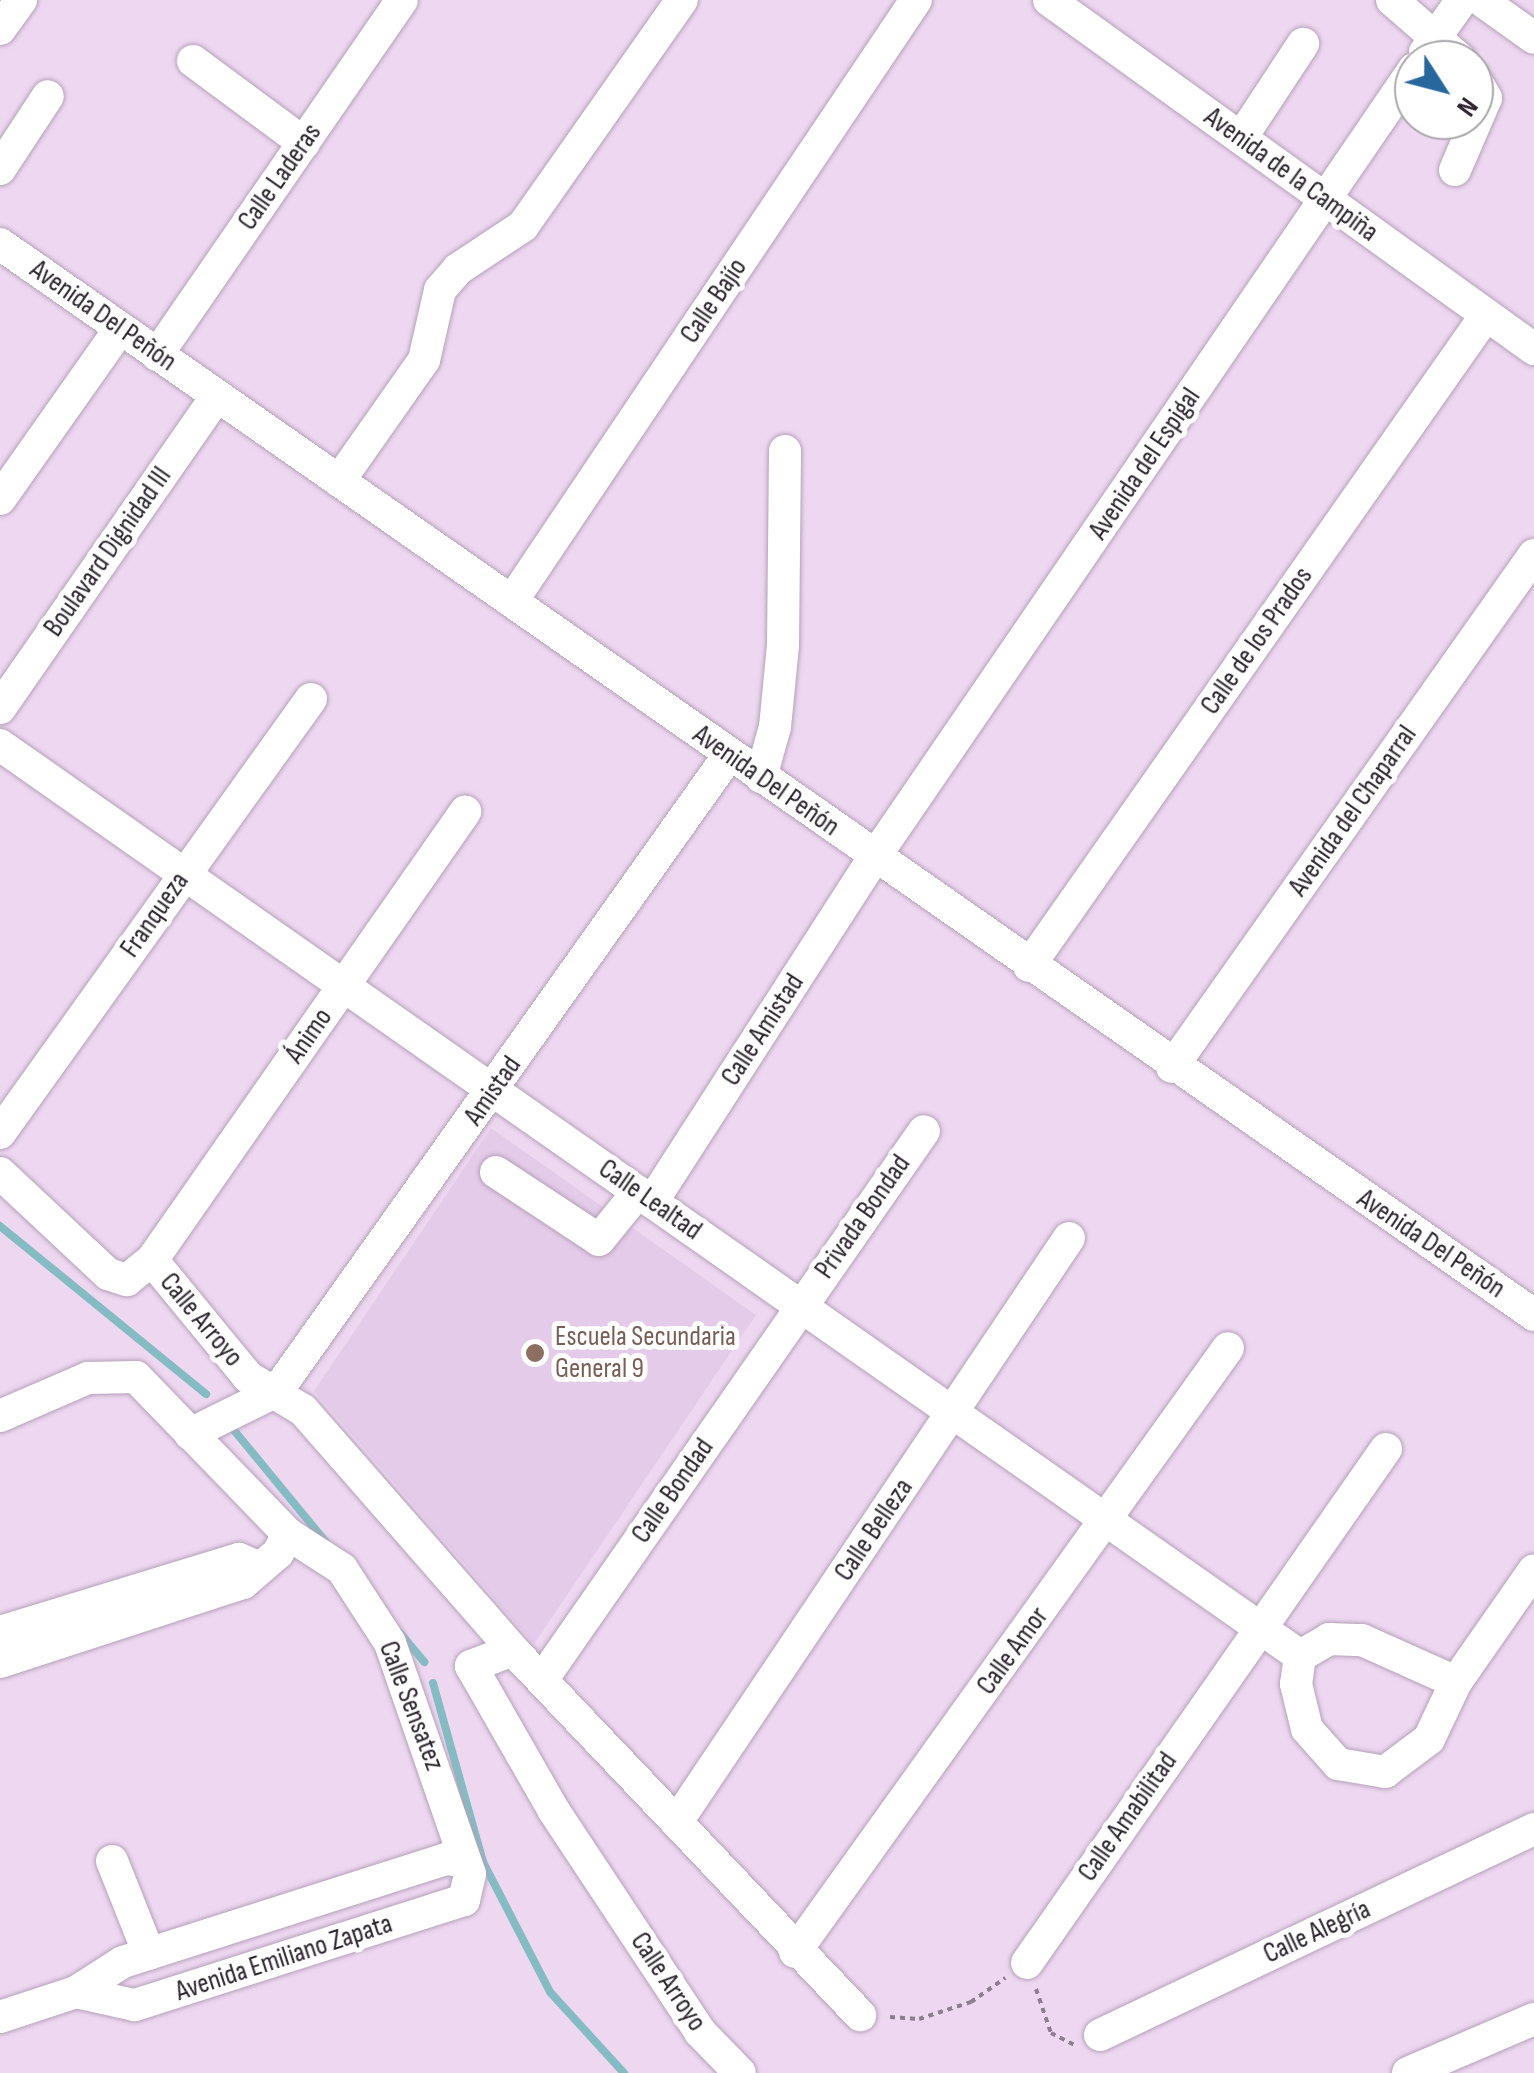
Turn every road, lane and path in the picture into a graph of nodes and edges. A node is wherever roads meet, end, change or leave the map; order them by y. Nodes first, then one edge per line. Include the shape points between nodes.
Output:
1 (21, 0) edge
2 (402, 0) edge
3 (682, 0) edge
4 (916, 0) edge
5 (1049, 0) edge
6 (1392, 0) edge
7 (1462, 0) edge
8 (1481, 0) edge
9 (0, 29) edge
10 (1534, 38) edge
11 (1422, 40) edge
12 (1434, 40) edge
13 (1304, 44) dead end
14 (193, 61) dead end
15 (48, 96) dead end
16 (1394, 99) edge
17 (1240, 138) junction
18 (1468, 140) edge
19 (304, 142) junction
20 (0, 169) edge
21 (1455, 170) dead end
22 (1326, 200) junction
23 (0, 244) edge
24 (1486, 315) junction
25 (120, 329) junction
26 (1534, 349) edge
27 (157, 355) junction
28 (216, 396) junction
29 (786, 451) dead end
30 (338, 481) junction
31 (0, 499) edge
32 (1534, 555) edge
33 (512, 601) junction
34 (312, 699) dead end
35 (0, 708) edge
36 (0, 745) edge
37 (729, 755) junction
38 (760, 778) junction
39 (465, 812) dead end
40 (874, 858) junction
41 (182, 876) junction
42 (1029, 966) junction
43 (344, 987) junction
44 (1172, 1067) junction
45 (493, 1092) junction
46 (924, 1131) dead end
47 (0, 1133) edge
48 (496, 1172) dead end
49 (0, 1173) edge
50 (645, 1197) junction
51 (1069, 1238) dead end
52 (152, 1260) junction
53 (801, 1304) junction
54 (1534, 1315) edge
55 (1228, 1348) dead end
56 (277, 1391) junction
57 (954, 1410) junction
58 (0, 1416) edge
59 (214, 1421) junction
60 (1386, 1449) dead end
61 (1106, 1522) junction
62 (288, 1534) junction
63 (258, 1567) junction
64 (1534, 1570) edge
65 (1258, 1628) junction
66 (0, 1632) edge
67 (513, 1650) junction
68 (1300, 1656) junction
69 (0, 1662) edge
70 (544, 1678) junction
71 (1456, 1682) junction
72 (678, 1820) junction
73 (1534, 1829) edge
74 (112, 1860) dead end
75 (466, 1868) junction
76 (795, 1952) junction
77 (149, 1954) junction
78 (1027, 1963) junction
79 (76, 1992) junction
80 (860, 2016) joint
81 (0, 2017) edge
82 (1534, 2019) edge
83 (1100, 2035) joint
84 (740, 2073) edge
85 (1408, 2073) edge

1 - 9 street
2 - 19 street, Calle Laderas
3 - 30 street via 523,226 458,269 440,290 424,360
4 - 33 street, Calle Bajío
5 - 17 street, Avenida de la Campiña
6 - 11 street
7 - 12 street
8 - 10 street
13 - 17 street
14 - 19 street
15 - 20 street
16 - 22 street, Avenida del Espigal
17 - 22 street, Avenida de la Campiña
18 - 21 street
19 - 27 street, Calle Laderas
22 - 24 street, Avenida de la Campiña
22 - 40 street, Avenida del Espigal
23 - 25 street, Avenida Del Peñón
24 - 26 street, Avenida de la Campiña
24 - 42 street, Calle de los Prados
25 - 27 street, Avenida Del Peñón
25 - 31 street
27 - 28 street, Avenida Del Peñón
28 - 30 street, Avenida Del Peñón
28 - 35 street, Boulavard Dignidad III
29 - 38 street via 782,645 775,727
30 - 33 street, Avenida Del Peñón
32 - 44 street, Avenida del Chaparral
33 - 37 street, Avenida Del Peñón
34 - 41 street, Franqueza
36 - 41 street, Calle Lealtad
37 - 38 street, Avenida Del Peñón
37 - 45 street, Amistad
38 - 40 street, Avenida Del Peñón
39 - 43 street, Ánimo
40 - 42 street, Avenida Del Peñón
40 - 50 street, Calle Amistad
41 - 43 street, Calle Lealtad
41 - 47 street, Franqueza
42 - 44 street, Avenida Del Peñón
43 - 45 street, Calle Lealtad
43 - 52 street, Ánimo
44 - 54 street, Avenida Del Peñón
45 - 50 street, Calle Lealtad
45 - 56 street, Amistad
46 - 53 street, Privada Bondad
48 - 50 street, Calle Amistad via 599,1240
49 - 52 street, Calle Arroyo via 108,1274 127,1280
50 - 53 street, Calle Lealtad
51 - 57 street, Calle Belleza
52 - 56 street, Calle Arroyo via 248,1377
53 - 57 street, Calle Lealtad
53 - 70 street, Calle Bondad
55 - 61 street, Calle Amor
56 - 59 street, Amistad
56 - 67 street, Calle Arroyo via 304,1410
57 - 61 street, Calle Lealtad
57 - 72 street, Calle Belleza
58 - 59 street, Calle Sensatez via 114,1372 136,1377
59 - 62 street, Calle Sensatez
60 - 65 street, Calle Amabilitad
61 - 65 street, Calle Lealtad
61 - 76 street, Calle Amor
62 - 63 street via 278,1553
62 - 75 street, Calle Sensatez via 342,1569 390,1643
63 - 66 street via 239,1559
63 - 69 street via 243,1583
64 - 71 street
65 - 68 street, Calle Lealtad
65 - 78 street, Calle Amabilitad
67 - 70 street, Calle Arroyo
67 - 84 street, Calle Arroyo via 471,1666 575,1843 700,2032
68 - 71 street via 1330,1639 1362,1640
68 - 71 street via 1296,1684 1307,1729 1338,1764 1363,1772 1385,1772 1429,1739
70 - 72 street, Calle Arroyo
72 - 76 street, Calle Arroyo
73 - 83 street, Calle Alegría
74 - 77 street
75 - 77 street, Avenida Emiliano Zapata via 446,1859
75 - 79 street, Avenida Emiliano Zapata via 464,1900 134,2005
76 - 80 street
77 - 79 street, Avenida Emiliano Zapata
78 - 80 path via 970,2002 919,2018
78 - 83 path via 1050,2033 1072,2046
79 - 81 street, Avenida Emiliano Zapata
82 - 85 street

